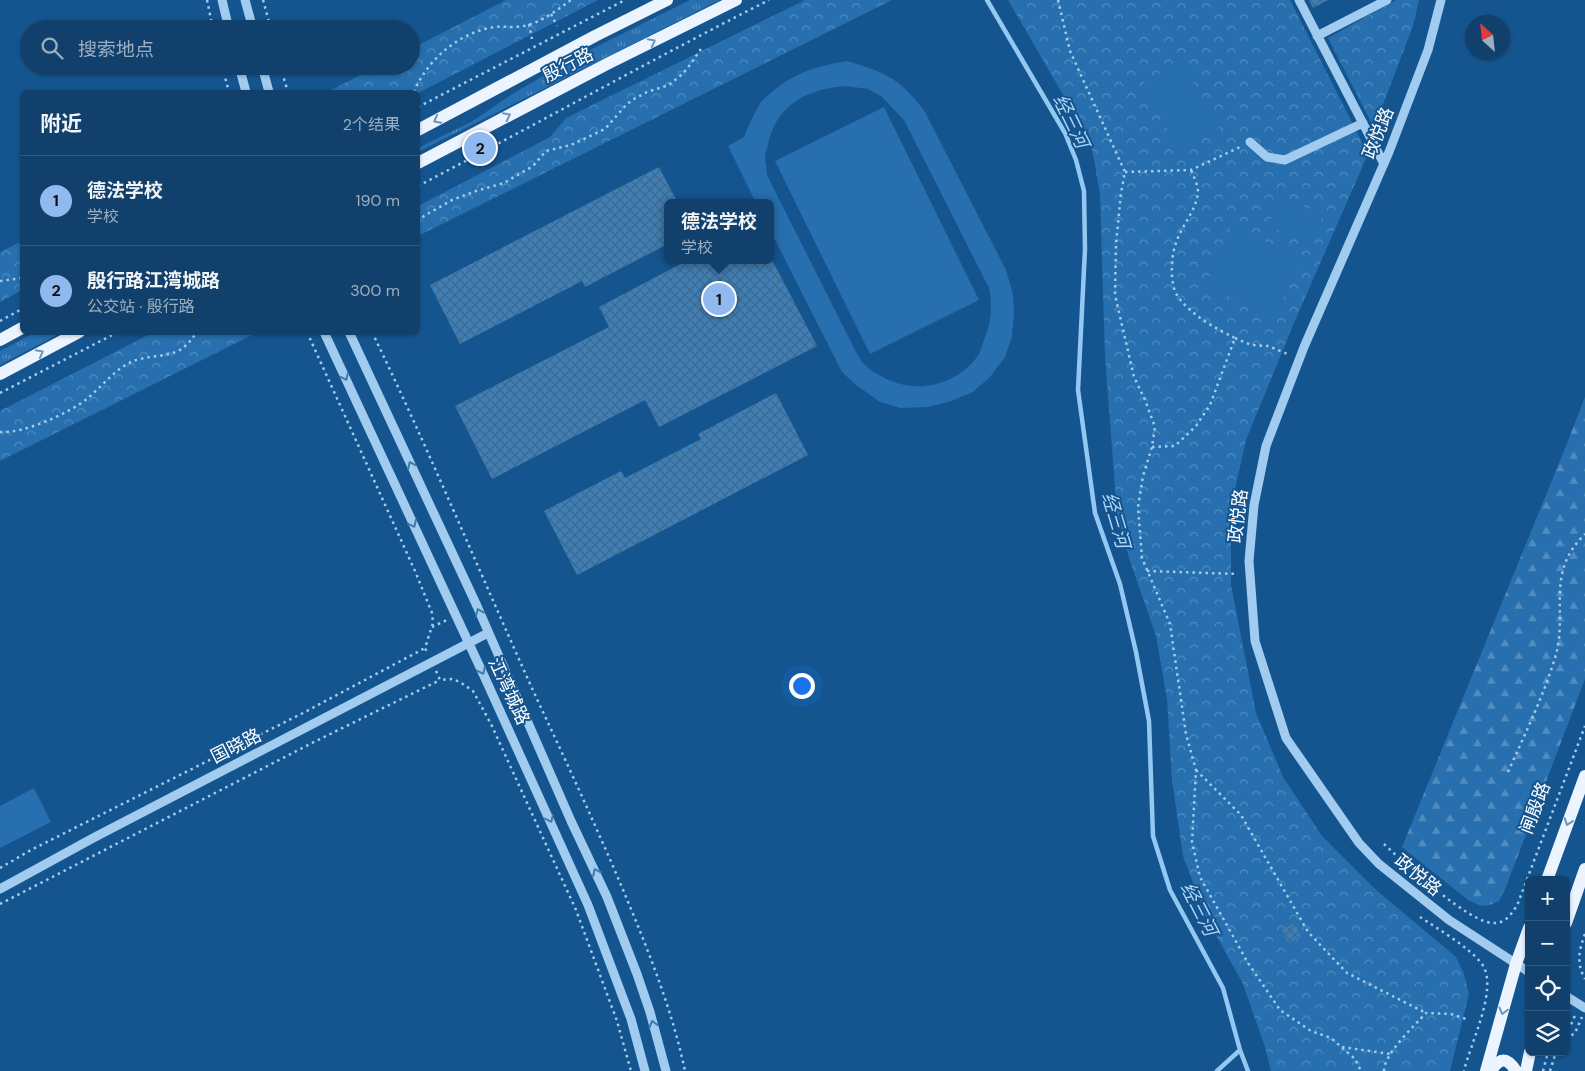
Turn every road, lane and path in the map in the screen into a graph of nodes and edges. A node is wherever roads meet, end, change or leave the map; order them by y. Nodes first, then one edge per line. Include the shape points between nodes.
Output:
1 (207, 0) edge
2 (222, 0) edge
3 (245, 0) edge
4 (263, 0) edge
5 (571, 0) edge
6 (625, 0) edge
7 (667, 0) edge
8 (736, 0) edge
9 (770, 0) edge
10 (1058, 0) edge
11 (1063, 0) edge
12 (1299, 0) edge
13 (1387, 0) edge
14 (1441, 0) edge
15 (551, 14) junction
16 (211, 20) edge
17 (227, 20) edge
18 (250, 20) edge
19 (269, 20) edge
20 (529, 24) junction
21 (556, 26) dead end
22 (1318, 36) junction
23 (532, 39) dead end
24 (703, 46) dead end
25 (224, 75) edge
26 (241, 75) edge
27 (264, 75) edge
28 (283, 75) edge
29 (228, 90) edge
30 (245, 90) edge
31 (268, 90) edge
32 (287, 90) edge
33 (415, 90) edge
34 (420, 106) edge
35 (1363, 123) junction
36 (420, 129) edge
37 (1250, 142) joint
38 (420, 162) edge
39 (1384, 164) junction
40 (1192, 170) junction
41 (1124, 172) junction
42 (420, 185) edge
43 (420, 220) edge
44 (20, 278) edge
45 (0, 281) edge
46 (20, 310) edge
47 (0, 321) edge
48 (20, 329) edge
49 (73, 335) edge
50 (112, 335) edge
51 (195, 335) edge
52 (308, 335) edge
53 (325, 335) edge
54 (350, 335) edge
55 (373, 335) edge
56 (1235, 338) junction
57 (0, 340) edge
58 (1299, 359) junction
59 (0, 374) edge
60 (0, 393) edge
61 (0, 432) edge
62 (1152, 447) junction
63 (1585, 534) edge
64 (1147, 571) junction
65 (1250, 574) junction
66 (488, 633) junction
67 (469, 643) junction
68 (425, 648) junction
69 (432, 662) junction
70 (440, 680) junction
71 (1585, 726) edge
72 (1196, 770) junction
73 (1508, 772) dead end
74 (1585, 776) edge
75 (1384, 844) dead end
76 (0, 868) edge
77 (1585, 869) edge
78 (1556, 876) edge
79 (1570, 880) edge
80 (0, 889) edge
81 (0, 904) edge
82 (1420, 917) dead end
83 (1567, 921) edge
84 (1585, 934) edge
85 (1525, 939) edge
86 (1516, 964) junction
87 (1525, 970) edge
88 (1585, 979) edge
89 (1570, 999) edge
90 (1585, 1009) edge
91 (1426, 1012) junction
92 (1469, 1020) dead end
93 (1570, 1036) edge
94 (1342, 1047) junction
95 (1390, 1054) junction
96 (1529, 1056) edge
97 (1547, 1056) edge
98 (1555, 1056) edge
99 (631, 1071) edge
100 (645, 1071) edge
101 (666, 1071) edge
102 (685, 1071) edge
103 (1360, 1071) edge
104 (1384, 1071) edge
105 (1464, 1071) edge
106 (1486, 1071) edge
107 (1491, 1071) edge
108 (1516, 1071) edge
109 (1526, 1071) edge
110 (1543, 1071) edge
111 (1550, 1071) edge

1 - 16 path
2 - 17 street
3 - 18 street
4 - 19 path
5 - 15 path
6 - 34 path
7 -> 36 main road, 殷行路
38 -> 8 main road, 殷行路
9 - 42 path
10 - 11 path
10 - 41 path via 1070,50
12 - 22 street
13 - 22 street
14 - 39 street, 政悦路 via 1428,50
15 - 20 path
15 - 21 path
20 - 23 path
20 - 33 path via 493,27 466,35 429,66
22 - 35 street
24 - 43 path via 680,76 634,99 604,129 571,146 546,151 533,166 504,183 452,200
25 - 29 path
26 - 30 street
27 - 31 street
28 - 32 path
35 - 37 street via 1285,160 1267,157
35 - 39 street
37 - 40 path
39 - 58 street, 政悦路
40 - 41 path
40 - 56 path via 1198,193 1175,245 1171,272 1176,294 1189,309
41 - 62 path via 1116,244 1116,295 1134,377 1155,427
44 - 45 path
46 - 47 path
48 - 57 main road
59 -> 49 main road
50 - 60 path
51 - 61 path via 176,352 139,358 122,367 87,399 57,416 9,433
52 - 68 path via 432,613 433,623
53 -> 67 street, 江湾城路
66 -> 54 street, 江湾城路
55 - 102 path via 598,830 654,966
56 - 58 path via 1251,345 1268,346
56 - 62 path via 1210,405 1196,426 1175,446
58 - 65 street, 政悦路 via 1266,446 1254,505
62 - 64 path via 1138,507 1142,558
63 - 73 path via 1569,555 1562,573 1556,655 1541,699
64 - 65 path
64 - 72 path via 1170,624 1186,734
65 - 86 street, 政悦路 via 1255,641 1286,738 1359,843 1379,864 1449,920
66 - 67 street, 国晓路
101 -> 66 street, 江湾城路 via 650,1012 607,897
67 - 69 street, 国晓路
67 -> 100 street, 江湾城路 via 588,905 624,1001
68 - 69 path
68 - 76 path
69 - 70 path
69 - 80 street, 国晓路
70 - 81 path via 320,738
70 - 99 path via 452,679 473,691 491,724 576,910 617,1021
71 - 75 path, 闸殷路 via 1518,903 1509,917 1491,924 1485,922 1448,899
72 - 91 path via 1241,815 1308,932 1347,973
72 - 94 path via 1192,842 1200,878 1248,963 1280,1010
74 -> 78 main road, 闸殷路
77 - 79 main road
77 - 83 main road
82 - 105 path via 1459,944 1486,970 1485,1007
84 - 88 path via 1579,963
85 - 86 main road
86 - 87 street, 政悦路
86 -> 106 main road
89 - 90 street
90 - 93 path via 1575,1033
91 - 92 path via 1451,1014
91 - 95 path
94 - 95 path
94 - 103 path via 1355,1059
95 - 104 path
96 - 109 main road
97 - 110 path
98 - 111 path
107 - 108 main road via 1495,1064 1506,1060

